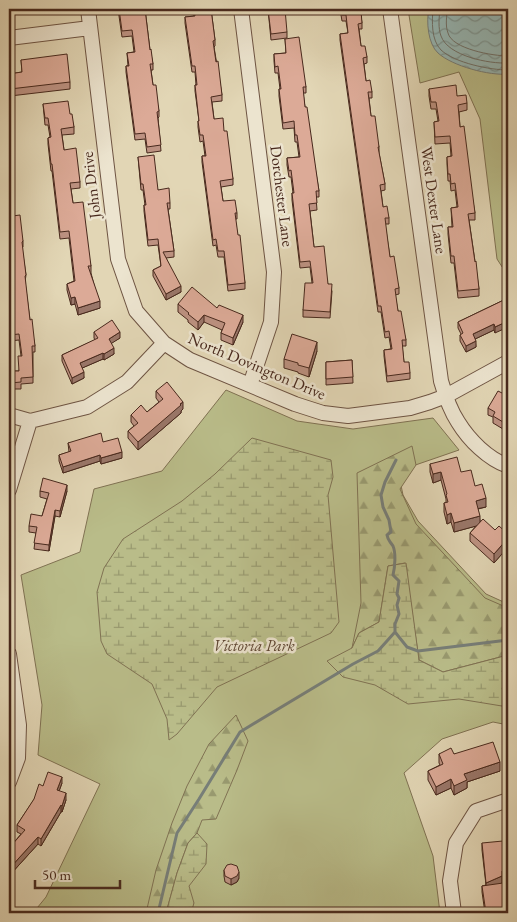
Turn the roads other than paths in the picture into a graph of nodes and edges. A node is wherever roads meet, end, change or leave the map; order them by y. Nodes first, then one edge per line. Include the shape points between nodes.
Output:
1 (88, 9) edge
2 (241, 9) edge
3 (390, 9) edge
4 (90, 28) junction
5 (9, 38) edge
6 (164, 343) junction
7 (508, 362) edge
8 (250, 385) junction
9 (446, 396) junction
10 (9, 415) edge
11 (30, 421) junction
12 (508, 466) edge
13 (9, 490) edge
14 (9, 654) edge
15 (9, 782) edge
16 (508, 800) edge
17 (454, 913) edge

1 - 4 street, John Drive
2 - 8 street, Dorchester Lane via 274,272 271,322
3 - 9 street, West Dexter Lane via 439,375
4 - 5 street
4 - 6 street, John Drive via 118,260 136,311
6 - 8 street, North Dovington Drive via 190,360
6 - 11 street via 127,382 88,407
7 - 9 street, North Dovington Drive
8 - 9 street, North Dovington Drive via 312,410 348,416 410,408
9 - 12 street, West Dexter Lane via 467,434 490,457
10 - 11 street
11 - 13 street
14 - 15 street via 19,725 18,758
16 - 17 street via 476,811 456,843 450,881

